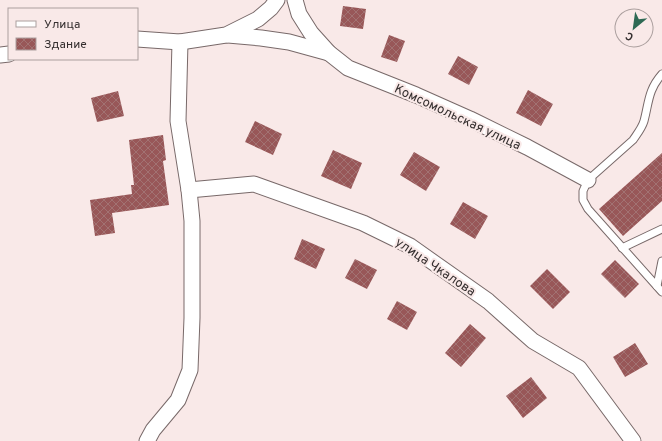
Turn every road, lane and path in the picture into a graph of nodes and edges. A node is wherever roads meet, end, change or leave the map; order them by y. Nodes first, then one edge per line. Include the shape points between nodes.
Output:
1 (277, 0) edge
2 (295, 0) edge
3 (226, 35) junction
4 (138, 39) edge
5 (180, 42) junction
6 (329, 53) junction
7 (662, 74) edge
8 (588, 180) junction
9 (189, 190) junction
10 (662, 229) edge
11 (622, 248) junction
12 (662, 261) edge
13 (659, 289) edge
14 (146, 441) edge
15 (633, 441) edge

1 - 3 street, Комсомольская улица via 258,19
2 - 6 street, Комсомольская улица via 299,14 311,33
3 - 5 street, Комсомольская улица
3 - 6 street, Комсомольская улица via 289,42
4 - 5 street, Комсомольская улица
5 - 9 street via 178,121
6 - 8 street, Комсомольская улица via 348,68 470,119
7 - 8 lane via 652,89 644,121 633,140
8 - 11 lane via 583,191 583,200
9 - 14 street via 192,222 190,370 178,400
9 - 15 street, улица Чкалова via 254,184 363,223 410,246 488,301 534,341 579,368
10 - 11 lane
11 - 13 lane
12 - 13 lane

